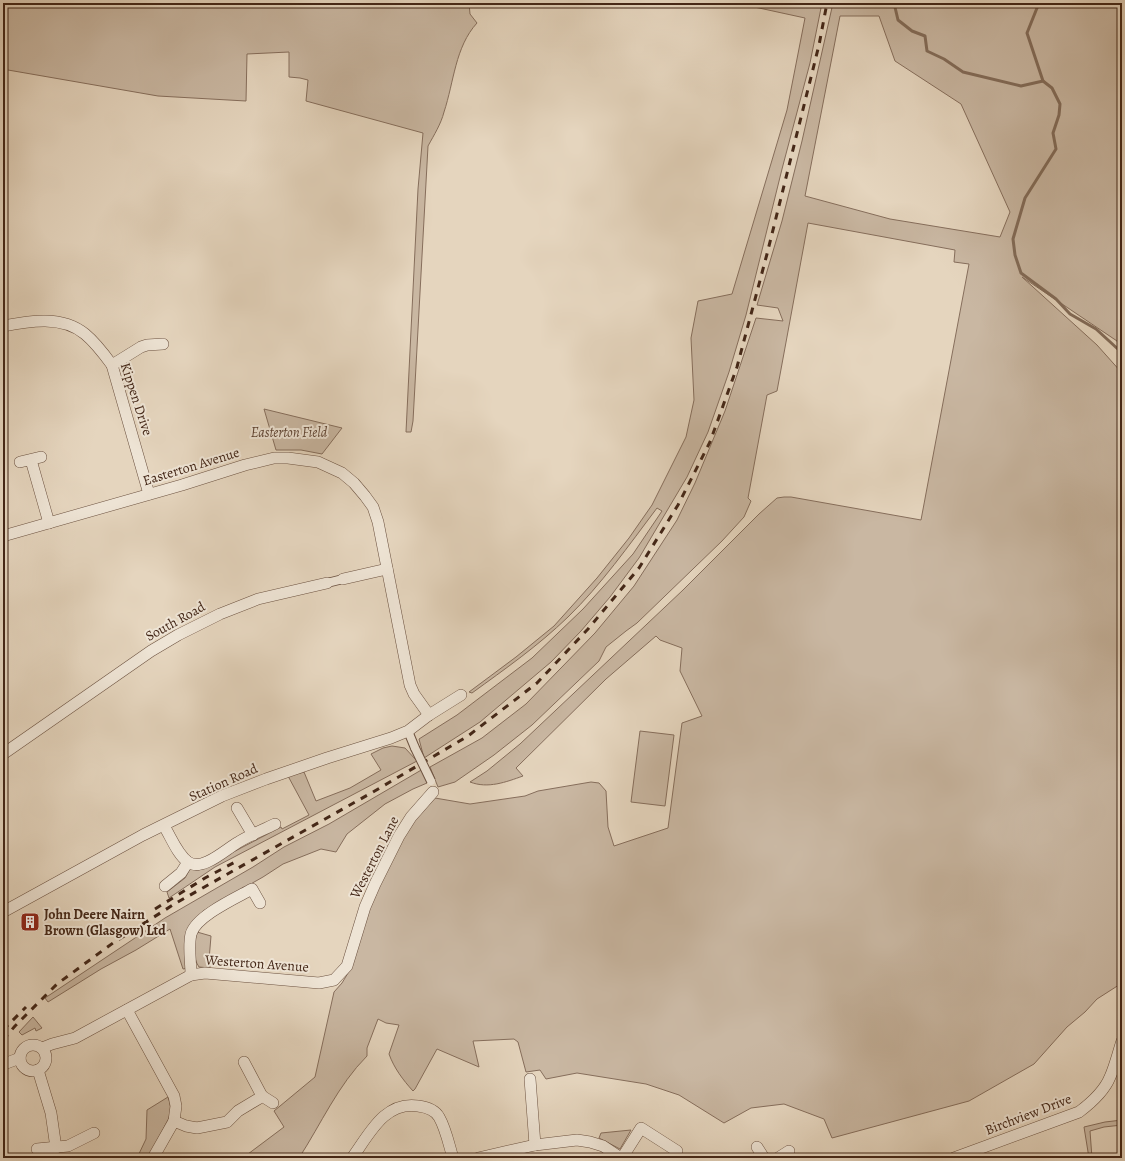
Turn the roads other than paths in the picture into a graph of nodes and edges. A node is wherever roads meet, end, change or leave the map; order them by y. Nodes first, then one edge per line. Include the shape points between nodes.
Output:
1 (3, 326) edge
2 (163, 344) dead end
3 (112, 365) junction
4 (31, 460) dead end
5 (149, 494) junction
6 (49, 523) junction
7 (3, 536) edge
8 (387, 569) junction
9 (343, 579) joint
10 (327, 583) joint
11 (461, 695) dead end
12 (429, 715) junction
13 (408, 730) junction
14 (3, 754) edge
15 (434, 792) joint
16 (237, 808) dead end
17 (275, 824) dead end
18 (164, 826) junction
19 (252, 835) junction
20 (188, 862) junction
21 (165, 886) dead end
22 (260, 903) dead end
23 (3, 912) edge
24 (191, 975) junction
25 (334, 980) joint
26 (127, 1010) junction
27 (1122, 1041) edge
28 (42, 1048) junction
29 (20, 1058) junction
30 (244, 1062) dead end
31 (3, 1066) edge
32 (38, 1070) junction
33 (530, 1079) dead end
34 (262, 1096) junction
35 (273, 1103) dead end
36 (174, 1121) junction
37 (94, 1133) dead end
38 (535, 1145) junction
39 (757, 1147) dead end
40 (56, 1148) junction
41 (37, 1149) dead end
42 (677, 1151) dead end
43 (789, 1151) dead end
44 (153, 1158) edge
45 (352, 1158) edge
46 (453, 1158) edge
47 (478, 1158) edge
48 (622, 1158) edge
49 (764, 1158) edge
50 (778, 1158) edge
51 (954, 1158) edge

1 - 3 street, Kippen Drive via 37,321 69,325 92,340
2 - 3 street via 141,347
3 - 5 street, Kippen Drive
4 - 6 street
5 - 6 street, Easterton Avenue
5 - 8 street, Easterton Avenue via 274,458 318,462 342,473 354,482 373,507
6 - 7 street, Easterton Avenue
8 - 9 street, South Road
8 - 12 street, Easterton Avenue via 410,685
9 - 10 street, South Road
10 - 14 street, South Road via 258,599 178,635
11 - 12 street, Station Road
12 - 13 street, Station Road
13 - 15 street, Westerton Lane, bridge
13 - 18 street, Station Road via 391,738 260,781 222,796
15 - 25 street, Westerton Lane via 411,817 399,836 365,907 346,966
16 - 19 street
17 - 19 street
18 - 20 street via 179,853
18 - 23 street, Station Road
19 - 20 street via 211,861 195,865
20 - 21 street via 180,874
22 - 24 street via 252,889 216,908 196,925 190,941
24 - 25 street, Westerton Avenue via 205,973 319,983
24 - 26 street, Westerton Avenue
26 - 28 street, Westerton Avenue via 75,1038
26 - 36 street via 174,1096
27 - 51 street, Birchview Drive via 1110,1078 1097,1097 1079,1112
28 - 29 street via 33,1044 28,1045
28 - 32 street via 46,1060
29 - 31 street
29 - 32 street via 22,1066 26,1069
30 - 34 street
32 - 40 street via 51,1113
33 - 38 street
34 - 35 street
34 - 36 street via 238,1111 227,1122 197,1128
36 - 44 street
37 - 40 street via 75,1144
38 - 47 street
38 - 48 street via 577,1140 603,1146
39 - 49 street
40 - 41 street
42 - 48 street via 641,1128
43 - 50 street
45 - 46 street via 383,1116 392,1109 414,1105 431,1110 438,1116

